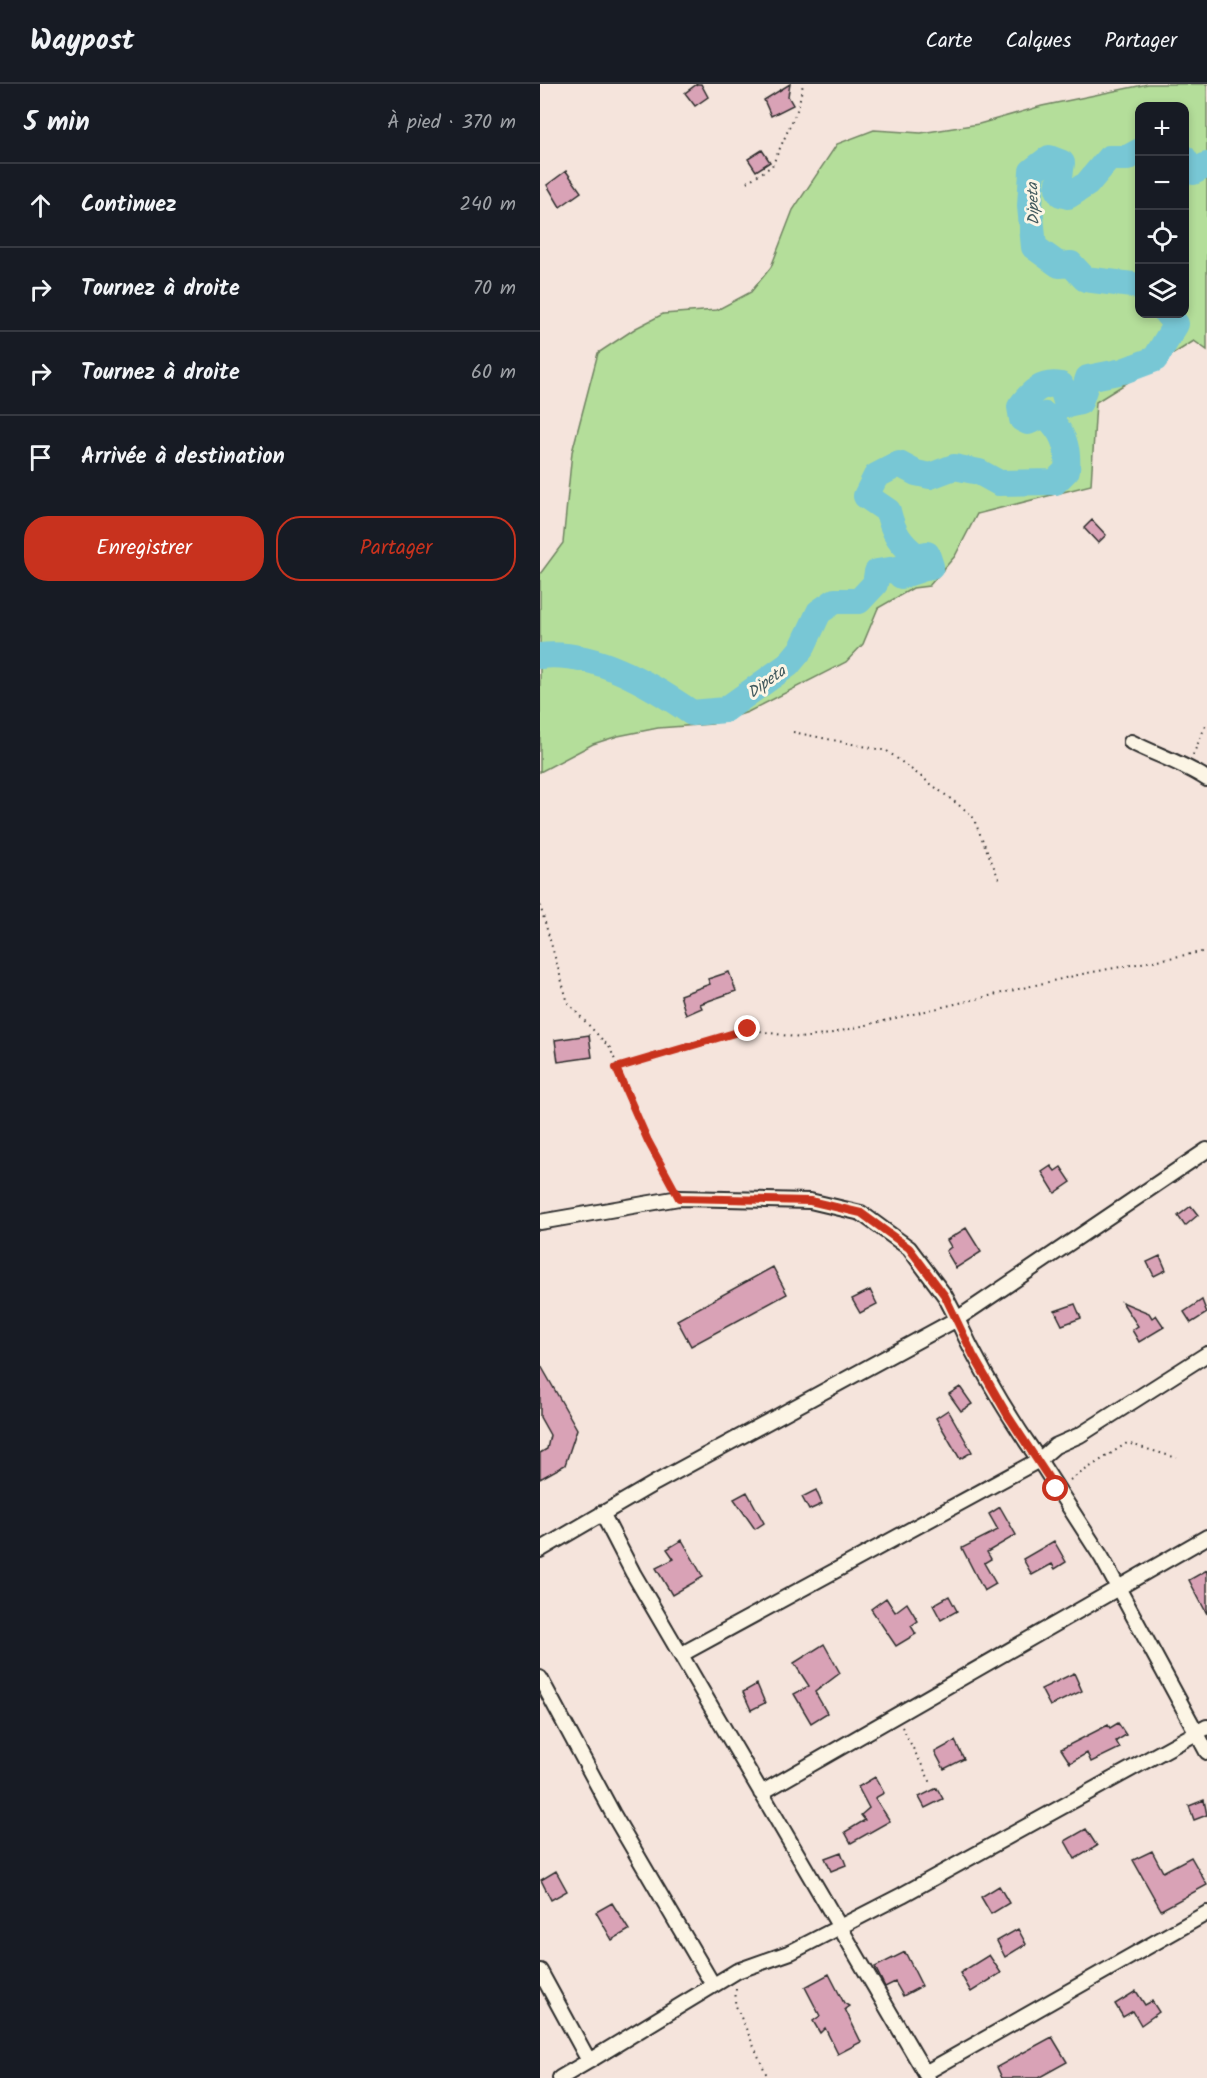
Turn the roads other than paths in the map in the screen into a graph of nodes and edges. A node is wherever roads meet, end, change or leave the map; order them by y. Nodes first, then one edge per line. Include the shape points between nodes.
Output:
1 (1131, 742) dead end
2 (1207, 779) edge
3 (1207, 1150) edge
4 (540, 1222) edge
5 (957, 1318) junction
6 (1207, 1354) edge
7 (1039, 1460) junction
8 (602, 1513) junction
9 (1207, 1537) edge
10 (540, 1551) edge
11 (1119, 1590) junction
12 (682, 1654) junction
13 (540, 1678) edge
14 (1201, 1729) edge
15 (1207, 1752) edge
16 (761, 1793) junction
17 (1207, 1912) edge
18 (837, 1928) junction
19 (540, 1971) edge
20 (714, 1985) junction
21 (589, 2061) junction
22 (926, 2075) edge
23 (560, 2078) edge

1 - 2 street via 1188,765
3 - 5 street
4 - 5 street via 679,1198 810,1201 861,1213 909,1248
5 - 7 street via 1008,1416
5 - 8 street
6 - 7 street via 1080,1435 1055,1446
7 - 11 street
7 - 12 street
8 - 10 street
8 - 12 street
9 - 11 street
11 - 14 street
11 - 16 street
12 - 16 street
13 - 20 street via 613,1814
14 - 15 street
14 - 18 street
16 - 18 street
17 - 22 street
18 - 20 street via 791,1952 737,1971
18 - 22 street
19 - 21 street
20 - 21 street
21 - 23 street

